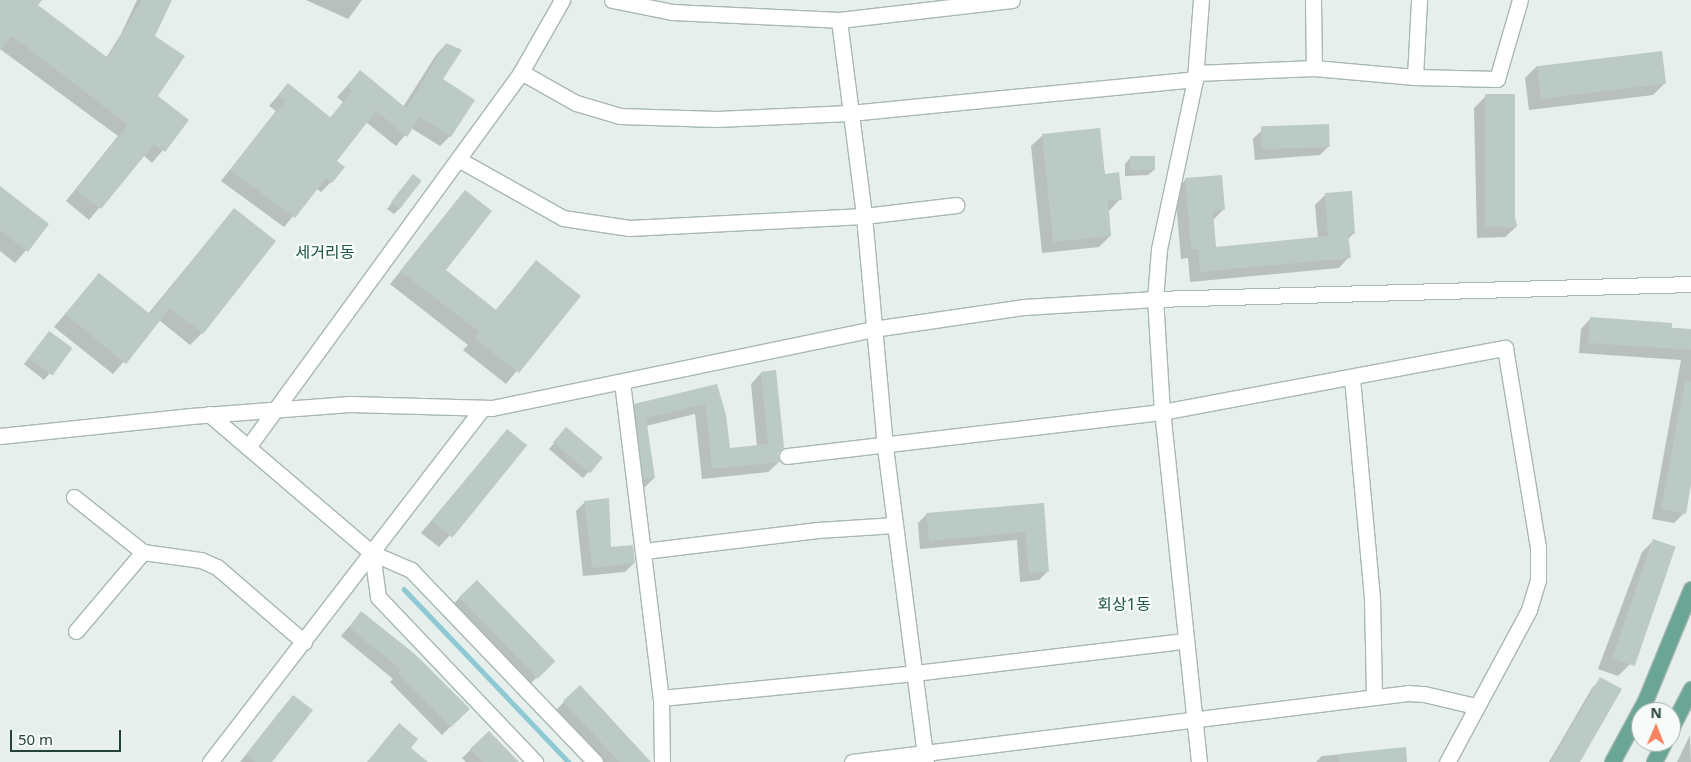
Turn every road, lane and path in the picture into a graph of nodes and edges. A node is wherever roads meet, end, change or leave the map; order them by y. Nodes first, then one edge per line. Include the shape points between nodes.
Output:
1 (562, 0) edge
2 (612, 0) edge
3 (1012, 0) edge
4 (1201, 0) edge
5 (1313, 0) edge
6 (1419, 0) edge
7 (1520, 0) edge
8 (839, 20) junction
9 (1314, 68) junction
10 (521, 72) junction
11 (1195, 76) junction
12 (1415, 77) junction
13 (850, 113) junction
14 (458, 159) junction
15 (956, 205) dead end
16 (864, 216) junction
17 (1691, 284) edge
18 (1155, 299) junction
19 (872, 329) junction
20 (1352, 378) junction
21 (622, 382) junction
22 (482, 409) junction
23 (273, 410) junction
24 (1162, 412) junction
25 (210, 414) junction
26 (0, 436) edge
27 (248, 447) junction
28 (885, 447) junction
29 (787, 456) dead end
30 (74, 497) dead end
31 (895, 525) junction
32 (644, 551) junction
33 (143, 552) junction
34 (372, 553) junction
35 (1691, 589) edge
36 (76, 631) dead end
37 (1184, 641) junction
38 (304, 642) junction
39 (915, 673) junction
40 (1691, 689) edge
41 (1374, 697) junction
42 (661, 698) junction
43 (1475, 706) junction
44 (1681, 708) edge
45 (1194, 718) junction
46 (925, 757) edge
47 (210, 762) edge
48 (535, 762) edge
49 (595, 762) edge
50 (662, 762) edge
51 (852, 762) edge
52 (1199, 762) edge
53 (1447, 762) edge
54 (1612, 762) edge

1 - 10 street
2 - 8 street via 672,12
3 - 8 street
4 - 11 street
5 - 9 street
6 - 12 street
7 - 12 street via 1497,79
8 - 13 street
9 - 11 street
9 - 12 street
10 - 13 street via 576,102 620,116 717,119
10 - 14 street
11 - 13 street
11 - 18 street via 1159,249
13 - 16 street
14 - 16 street via 563,218 588,223 628,228
14 - 23 street
15 - 16 street
16 - 19 street
17 - 18 street
18 - 19 street via 1024,308
18 - 24 street
19 - 21 street
19 - 28 street
20 - 24 street
20 - 41 street via 1372,600
20 - 43 street via 1505,348 1538,547 1538,580 1529,610
21 - 22 street
21 - 32 street
22 - 23 street via 384,404
22 - 34 street
23 - 25 street
23 - 27 street
24 - 28 street
24 - 37 street
25 - 26 street
25 - 27 street
27 - 34 street
28 - 29 street
28 - 31 street
30 - 33 street
31 - 32 street
31 - 39 street
32 - 42 street
33 - 36 street
33 - 38 street via 201,560 217,567
34 - 38 street
34 - 48 street via 378,597
34 - 49 street via 411,570
35 - 54 main road via 1645,701
37 - 39 street
37 - 45 street
38 - 47 street
39 - 42 street
39 - 46 street
40 - 44 main road
41 - 43 street via 1424,694
41 - 45 street
42 - 50 street
43 - 53 street
45 - 46 street
45 - 52 street
46 - 51 street

